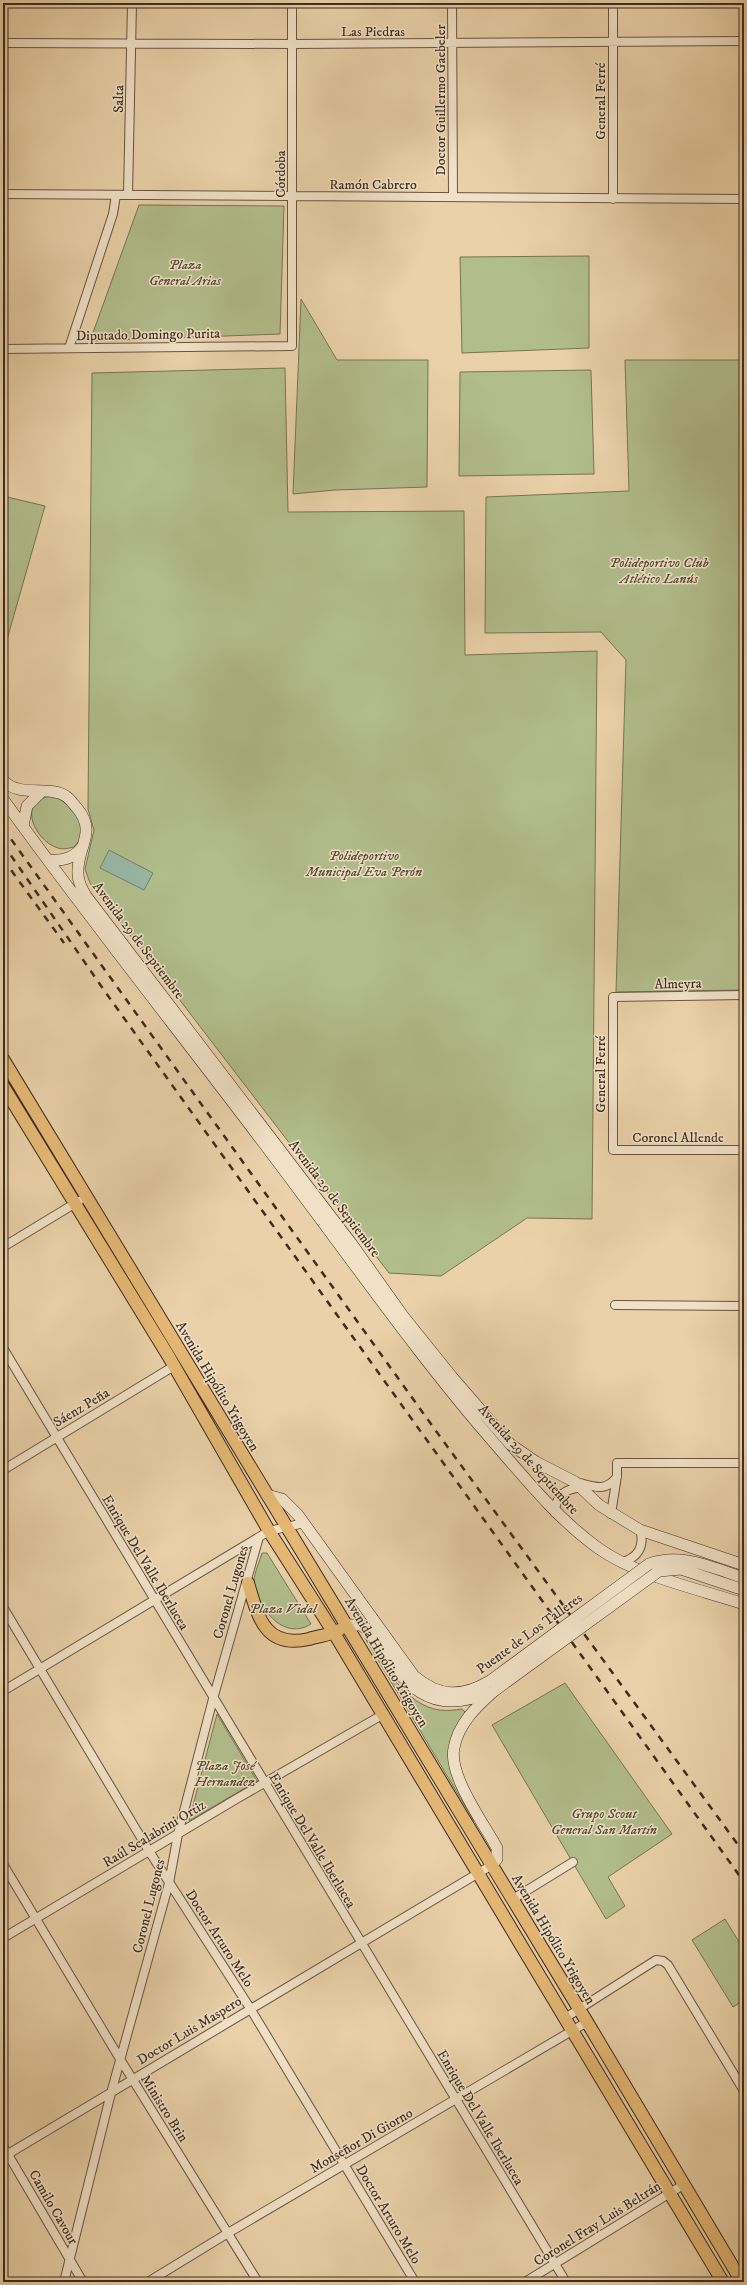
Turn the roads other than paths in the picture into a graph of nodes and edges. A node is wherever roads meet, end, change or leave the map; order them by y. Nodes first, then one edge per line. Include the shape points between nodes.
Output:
1 (132, 3) edge
2 (292, 3) edge
3 (452, 3) edge
4 (613, 3) edge
5 (744, 41) edge
6 (614, 42) junction
7 (3, 43) edge
8 (132, 43) junction
9 (292, 44) junction
10 (452, 44) junction
11 (3, 194) edge
12 (116, 195) junction
13 (128, 195) junction
14 (453, 197) junction
15 (293, 198) junction
16 (613, 199) junction
17 (744, 199) edge
18 (292, 346) joint
19 (69, 348) junction
20 (3, 349) edge
21 (3, 780) edge
22 (42, 792) junction
23 (3, 799) edge
24 (23, 826) junction
25 (84, 844) junction
26 (49, 860) junction
27 (744, 995) edge
28 (613, 997) joint
29 (3, 1059) edge
30 (3, 1086) edge
31 (612, 1150) joint
32 (744, 1150) edge
33 (86, 1196) junction
34 (75, 1203) junction
35 (3, 1248) edge
36 (615, 1305) dead end
37 (744, 1306) edge
38 (3, 1348) edge
39 (174, 1366) junction
40 (56, 1437) junction
41 (744, 1463) edge
42 (3, 1470) edge
43 (618, 1476) junction
44 (579, 1485) junction
45 (267, 1496) junction
46 (555, 1513) junction
47 (610, 1514) junction
48 (304, 1523) junction
49 (286, 1527) junction
50 (640, 1530) junction
51 (264, 1534) junction
52 (622, 1562) junction
53 (744, 1565) edge
54 (744, 1578) edge
55 (248, 1583) junction
56 (744, 1590) edge
57 (154, 1601) junction
58 (744, 1604) edge
59 (3, 1607) edge
60 (347, 1625) junction
61 (371, 1627) junction
62 (334, 1633) junction
63 (297, 1642) junction
64 (340, 1644) junction
65 (39, 1669) junction
66 (494, 1690) junction
67 (3, 1691) edge
68 (213, 1699) junction
69 (382, 1715) junction
70 (264, 1782) junction
71 (178, 1834) junction
72 (149, 1851) junction
73 (573, 1862) dead end
74 (3, 1864) edge
75 (492, 1865) junction
76 (478, 1875) junction
77 (169, 1883) junction
78 (513, 1899) junction
79 (36, 1919) junction
80 (3, 1938) edge
81 (360, 1943) junction
82 (250, 2008) junction
83 (579, 2010) junction
84 (565, 2018) junction
85 (587, 2022) junction
86 (572, 2030) junction
87 (120, 2059) junction
88 (132, 2080) junction
89 (744, 2091) edge
90 (111, 2093) junction
91 (455, 2100) junction
92 (3, 2146) edge
93 (6, 2155) edge
94 (345, 2165) junction
95 (683, 2185) junction
96 (670, 2193) junction
97 (228, 2233) junction
98 (69, 2260) junction
99 (555, 2264) junction
100 (64, 2282) edge
101 (82, 2282) edge
102 (148, 2282) edge
103 (258, 2282) edge
104 (415, 2282) edge
105 (525, 2282) edge
106 (566, 2282) edge
107 (723, 2282) edge
108 (742, 2282) edge

1 - 8 street, Salta
2 - 9 street, Córdoba
3 - 10 street, Doctor Guillermo Gaebeler
4 - 6 street, General Ferré
5 - 6 street, Las Piedras
6 - 10 street, Las Piedras
6 - 16 street, General Ferré
7 - 8 street, Las Piedras
8 - 9 street, Las Piedras
8 - 13 street, Salta
9 - 10 street, Las Piedras
9 - 15 street, Córdoba
10 - 14 street, Doctor Guillermo Gaebeler
11 - 12 street, Ramón Cabrero
12 - 13 street, Ramón Cabrero
12 - 19 street via 113,214
13 - 15 street, Ramón Cabrero
14 - 15 street, Ramón Cabrero
14 - 16 street, Ramón Cabrero
15 - 18 street, Córdoba
16 - 17 street, Ramón Cabrero
18 - 19 street, Diputado Domingo Purita
19 - 20 street, Diputado Domingo Purita
21 - 22 street, Avenida 29 de Septiembre via 15,788
22 - 24 street via 27,806
22 - 25 street, Avenida 29 de Septiembre via 58,793 68,797 86,821
23 - 24 street, Avenida 29 de Septiembre
24 - 26 street, Avenida 29 de Septiembre
25 - 26 street via 78,853 69,858
25 - 44 street, Avenida 29 de Septiembre via 78,868 80,886 86,896 346,1236 403,1316 510,1444 531,1459
26 - 46 street, Avenida 29 de Septiembre via 301,1192 398,1326 456,1400
27 - 28 street, Almeyra
28 - 31 street, General Ferré
29 - 33 main road, Avenida Hipólito Yrigoyen
30 - 34 main road, Avenida Hipólito Yrigoyen
31 - 32 street, Coronel Allende
33 - 34 street
33 - 45 main road, Avenida Hipólito Yrigoyen
34 - 35 street
34 - 39 main road, Avenida Hipólito Yrigoyen
36 - 37 street
38 - 40 street, Enrique Del Valle Iberlucea
39 - 40 street, Sáenz Peña
39 - 51 main road, Avenida Hipólito Yrigoyen
40 - 42 street, Sáenz Peña
40 - 57 street, Enrique Del Valle Iberlucea
41 - 43 street via 617,1463
43 - 44 street via 612,1484 604,1487
43 - 47 street
44 - 46 street via 565,1492 557,1501
44 - 47 street, Avenida 29 de Septiembre
45 - 48 street, Puente de Los Talleres via 282,1499
45 - 49 main road, Avenida Hipólito Yrigoyen
46 - 52 street, Avenida 29 de Septiembre via 599,1549
47 - 50 street, Avenida 29 de Septiembre
48 - 49 street
48 - 61 street, Puente de Los Talleres
49 - 51 street
49 - 60 main road, Avenida Hipólito Yrigoyen
50 - 52 street via 642,1542 638,1553
50 - 53 street, Avenida 29 de Septiembre
51 - 55 street, Coronel Lugones
51 - 57 street
51 - 62 main road, Avenida Hipólito Yrigoyen
52 - 58 street, Avenida 29 de Septiembre via 659,1577
54 - 61 street, Puente de Los Talleres, bridge via 687,1560 658,1560 649,1564 490,1681 478,1688 460,1693 438,1692 424,1685
55 - 63 main road via 266,1630 280,1638
55 - 68 street, Coronel Lugones
56 - 66 street, Puente de Los Talleres, bridge via 681,1569 659,1571
57 - 65 street
57 - 68 street, Enrique Del Valle Iberlucea
59 - 65 street, Doctor Arturo Melo
60 - 61 street
60 - 62 main road
60 - 75 main road, Avenida Hipólito Yrigoyen
61 - 66 street, Puente de Los Talleres via 405,1681 426,1696 453,1701 465,1700
62 - 63 main road
62 - 64 main road, Avenida Hipólito Yrigoyen
63 - 64 main road
64 - 69 main road, Avenida Hipólito Yrigoyen
65 - 67 street
65 - 72 street, Doctor Arturo Melo
66 - 75 street, Puente de Los Talleres via 472,1712 465,1723 456,1739 453,1759 460,1780 497,1848 497,1859
68 - 70 street, Enrique Del Valle Iberlucea
68 - 71 street, Coronel Lugones
69 - 70 street, Raúl Scalabrini Ortiz
69 - 76 main road, Avenida Hipólito Yrigoyen
70 - 71 street, Raúl Scalabrini Ortiz
70 - 81 street, Enrique Del Valle Iberlucea
71 - 72 street, Raúl Scalabrini Ortiz
71 - 77 street, Coronel Lugones
72 - 77 street, Doctor Arturo Melo
72 - 79 street, Raúl Scalabrini Ortiz
73 - 78 street
74 - 79 street, Ministro Brin
75 - 76 street, Doctor Luis Maspero
75 - 78 main road, Avenida Hipólito Yrigoyen
76 - 81 street, Doctor Luis Maspero
76 - 84 main road, Avenida Hipólito Yrigoyen
77 - 82 street, Doctor Arturo Melo
77 - 87 street, Coronel Lugones
78 - 83 main road, Avenida Hipólito Yrigoyen
79 - 80 street, Raúl Scalabrini Ortiz
79 - 87 street, Ministro Brin
81 - 82 street, Doctor Luis Maspero
81 - 91 street, Enrique Del Valle Iberlucea
82 - 88 street, Doctor Luis Maspero
82 - 94 street, Doctor Arturo Melo
83 - 84 street
83 - 85 main road, Avenida Hipólito Yrigoyen
83 - 89 street via 656,1960 664,1961
84 - 86 main road, Avenida Hipólito Yrigoyen
85 - 86 street, Monseñor Di Giorno
85 - 95 main road, Avenida Hipólito Yrigoyen
86 - 91 street, Monseñor Di Giorno
86 - 96 main road, Avenida Hipólito Yrigoyen
87 - 88 street, Ministro Brin
87 - 90 street, Coronel Lugones
88 - 90 street, Doctor Luis Maspero
88 - 97 street, Ministro Brin
90 - 93 street, Doctor Luis Maspero
90 - 98 street, Coronel Lugones
91 - 94 street, Monseñor Di Giorno
91 - 99 street, Enrique Del Valle Iberlucea
92 - 93 street, Camilo Cavour
93 - 98 street, Camilo Cavour
94 - 97 street, Monseñor Di Giorno
94 - 104 street, Doctor Arturo Melo
95 - 96 street, Coronel Fray Luis Beltrán
95 - 108 main road, Avenida Hipólito Yrigoyen
96 - 99 street, Coronel Fray Luis Beltrán
96 - 107 main road, Avenida Hipólito Yrigoyen
97 - 102 street, Monseñor Di Giorno
97 - 103 street, Ministro Brin
98 - 100 street, Coronel Lugones
98 - 101 street, Camilo Cavour
99 - 105 street, Coronel Fray Luis Beltrán
99 - 106 street, Enrique Del Valle Iberlucea

